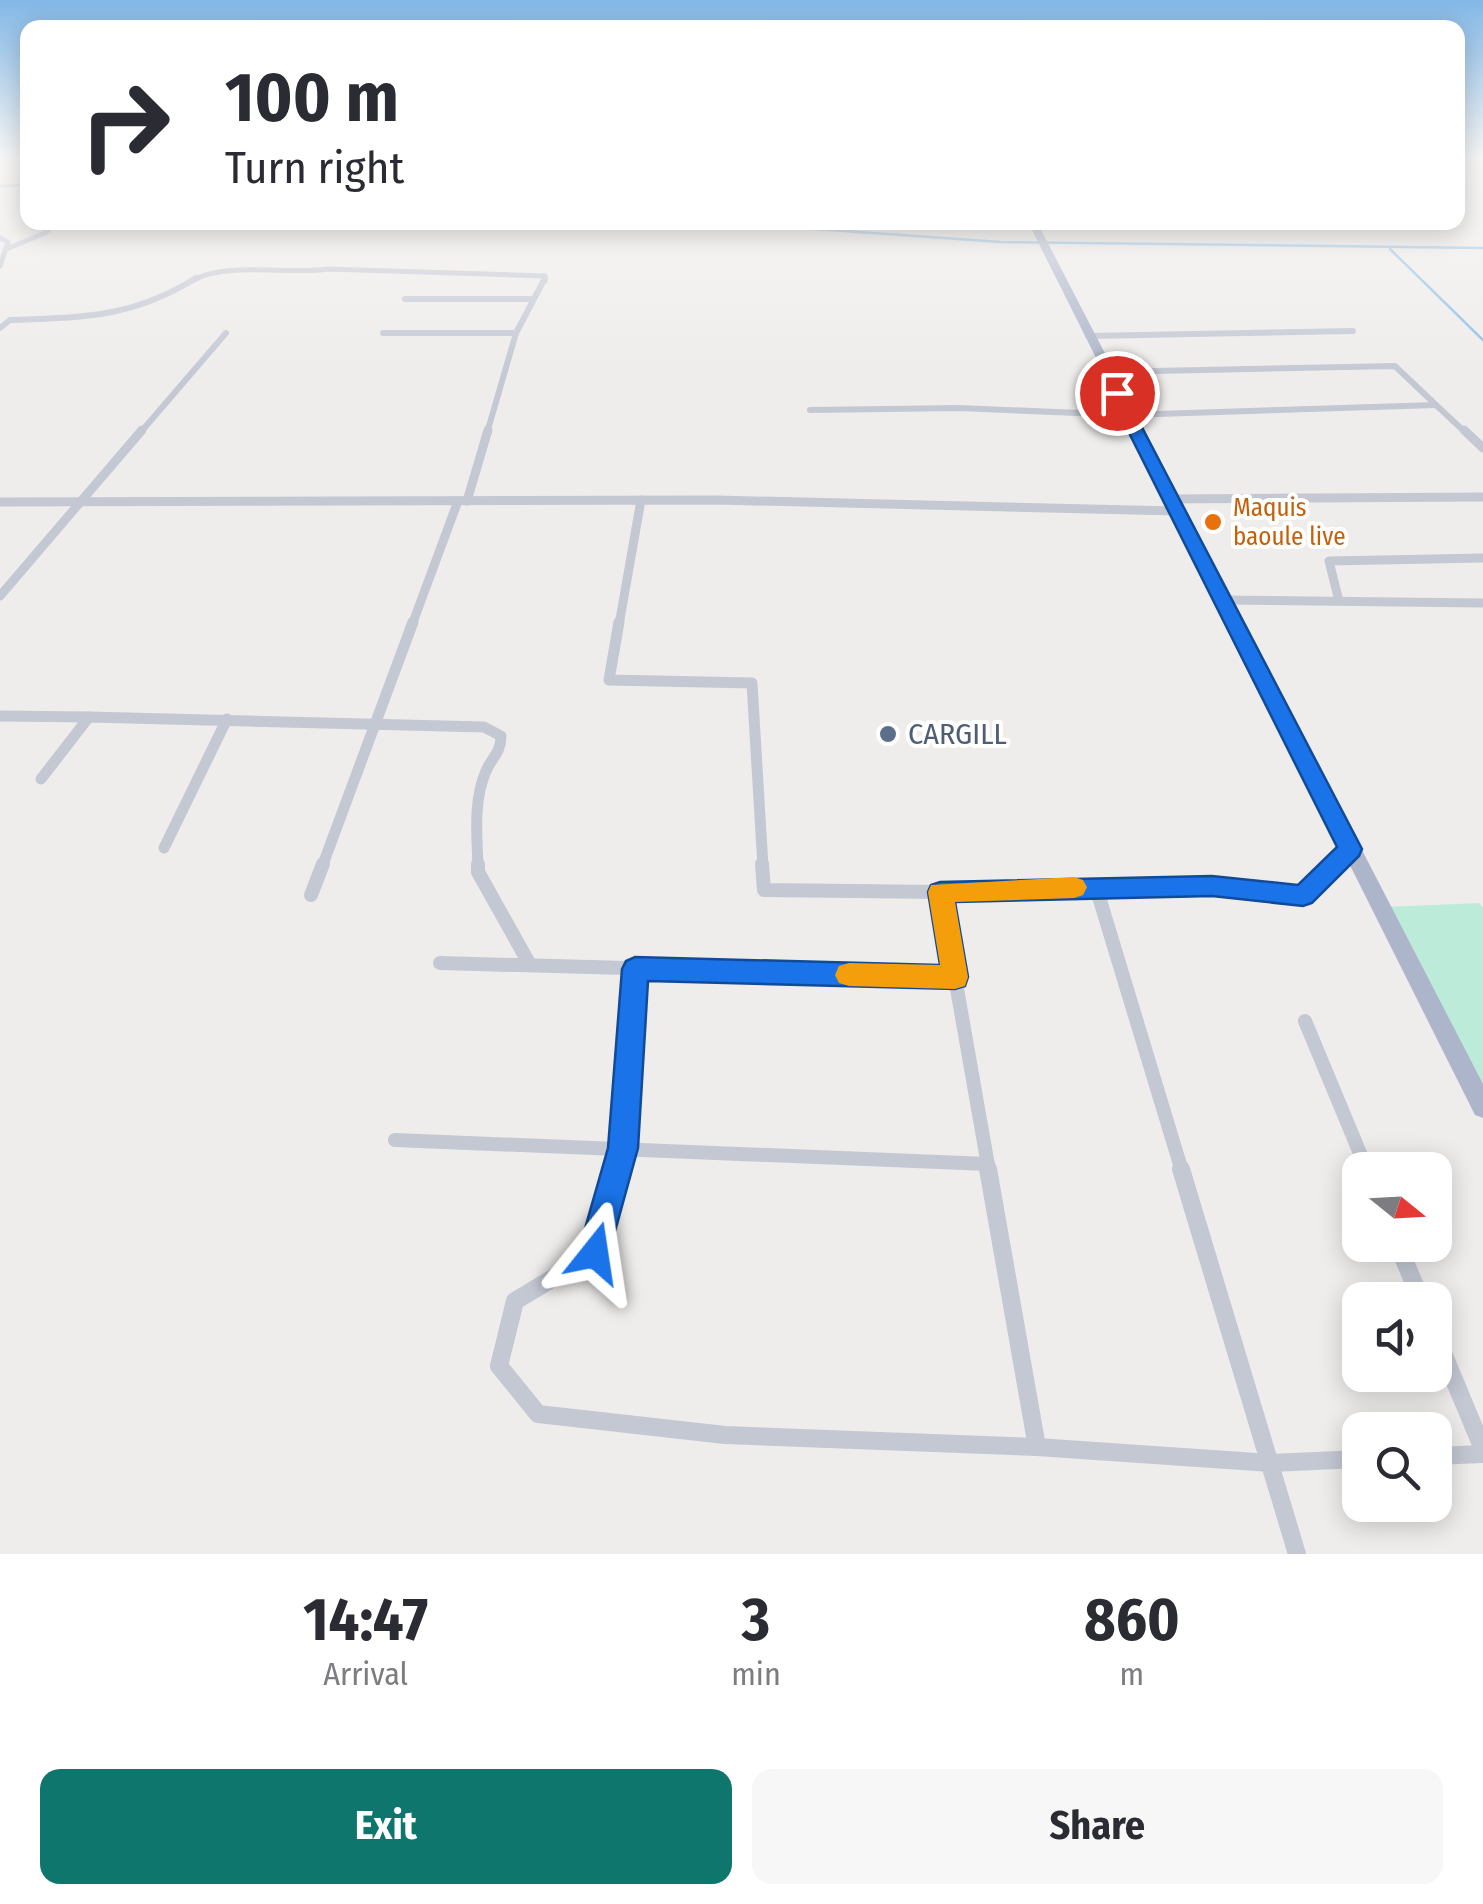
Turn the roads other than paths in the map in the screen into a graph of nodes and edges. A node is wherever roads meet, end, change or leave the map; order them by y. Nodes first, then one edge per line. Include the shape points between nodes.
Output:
1 (47, 232) edge
2 (1037, 232) edge
3 (0, 238) edge
4 (8, 248) junction
5 (0, 266) edge
6 (405, 299) dead end
7 (533, 299) junction
8 (0, 328) edge
9 (1353, 331) dead end
10 (516, 332) junction
11 (226, 333) dead end
12 (384, 334) dead end
13 (1088, 336) junction
14 (1106, 372) junction
15 (1436, 405) junction
16 (810, 410) dead end
17 (1128, 415) junction
18 (1483, 448) edge
19 (1483, 496) edge
20 (641, 500) junction
21 (462, 501) junction
22 (0, 502) edge
23 (80, 502) junction
24 (1173, 505) junction
25 (1483, 558) edge
26 (0, 596) edge
27 (1222, 600) junction
28 (1339, 601) junction
29 (1483, 603) edge
30 (0, 716) edge
31 (90, 718) junction
32 (226, 719) junction
33 (377, 721) junction
34 (41, 779) dead end
35 (164, 848) dead end
36 (1350, 849) junction
37 (1096, 886) junction
38 (940, 892) junction
39 (311, 896) dead end
40 (440, 964) dead end
41 (530, 966) junction
42 (635, 969) junction
43 (955, 977) junction
44 (1305, 1021) dead end
45 (1483, 1106) edge
46 (394, 1140) dead end
47 (623, 1148) junction
48 (1360, 1152) edge
49 (988, 1164) junction
50 (1452, 1375) edge
51 (1037, 1447) junction
52 (1483, 1451) edge
53 (1452, 1454) edge
54 (1342, 1460) edge
55 (1270, 1463) junction
56 (1297, 1554) edge

1 - 4 street
2 - 13 main road
3 - 4 street
4 - 5 street
6 - 7 street
7 - 8 street via 545,282 538,273 208,270 161,300 97,316 10,320
7 - 10 street
9 - 13 street
10 - 12 street
10 - 21 street
11 - 23 street
13 - 14 main road
14 - 15 street via 1395,366
14 - 17 main road
15 - 17 street
15 - 18 street
16 - 17 street
17 - 24 main road
19 - 24 street
20 - 21 street
20 - 24 street
20 - 38 street via 609,680 752,683 764,890
21 - 23 street
21 - 33 street
22 - 23 street
23 - 26 street
24 - 27 main road
25 - 28 street via 1329,561
27 - 28 street
27 - 36 main road
28 - 29 street
30 - 31 street
31 - 32 street
31 - 34 street
32 - 33 street
32 - 35 street
33 - 39 street
33 - 41 street via 484,726 501,736 476,812 478,872
36 - 37 street via 1303,896 1212,886
36 - 45 main road
37 - 38 street
37 - 55 street
38 - 43 street
40 - 41 street
41 - 42 street
42 - 43 street
42 - 47 street
43 - 49 street
44 - 48 street
46 - 47 street
47 - 49 street
47 - 51 street via 595,1253 515,1301 498,1366 538,1414 724,1435
49 - 51 street
50 - 52 street
51 - 55 street
52 - 53 street
54 - 55 street
55 - 56 street

